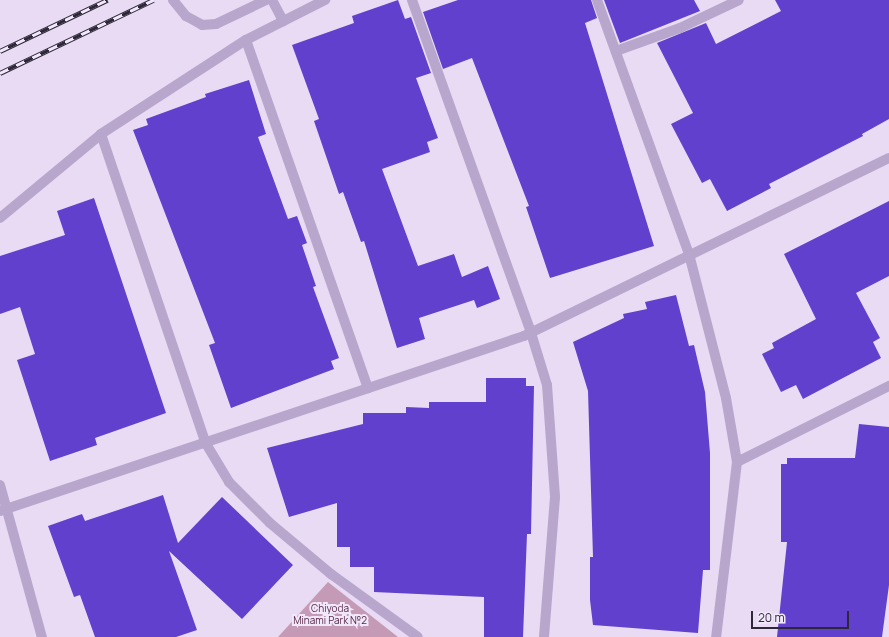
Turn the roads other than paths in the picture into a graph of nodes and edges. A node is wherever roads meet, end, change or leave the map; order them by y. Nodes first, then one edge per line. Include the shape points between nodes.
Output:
1 (173, 0) edge
2 (266, 0) edge
3 (272, 0) edge
4 (325, 0) edge
5 (412, 0) edge
6 (597, 0) edge
7 (739, 0) edge
8 (283, 21) junction
9 (246, 40) junction
10 (616, 51) junction
11 (101, 134) junction
12 (889, 158) edge
13 (0, 218) edge
14 (689, 254) junction
15 (532, 333) junction
16 (889, 386) edge
17 (368, 388) junction
18 (205, 442) junction
19 (737, 462) junction
20 (0, 485) edge
21 (2, 510) edge
22 (42, 637) edge
23 (418, 637) edge
24 (544, 637) edge
25 (716, 637) edge

1 - 2 street via 186,16 202,25 216,24
3 - 8 street
4 - 8 street
5 - 15 street
6 - 10 street
7 - 10 street via 680,28
8 - 9 street
9 - 11 street
9 - 17 street
10 - 14 street
11 - 13 street
11 - 18 street
12 - 14 street
14 - 15 street
14 - 19 street via 726,398
15 - 17 street
15 - 24 street via 547,385 555,497
16 - 19 street
17 - 18 street
18 - 21 street
18 - 23 street via 228,482 270,523 331,574
19 - 25 street
20 - 21 street
21 - 22 street

